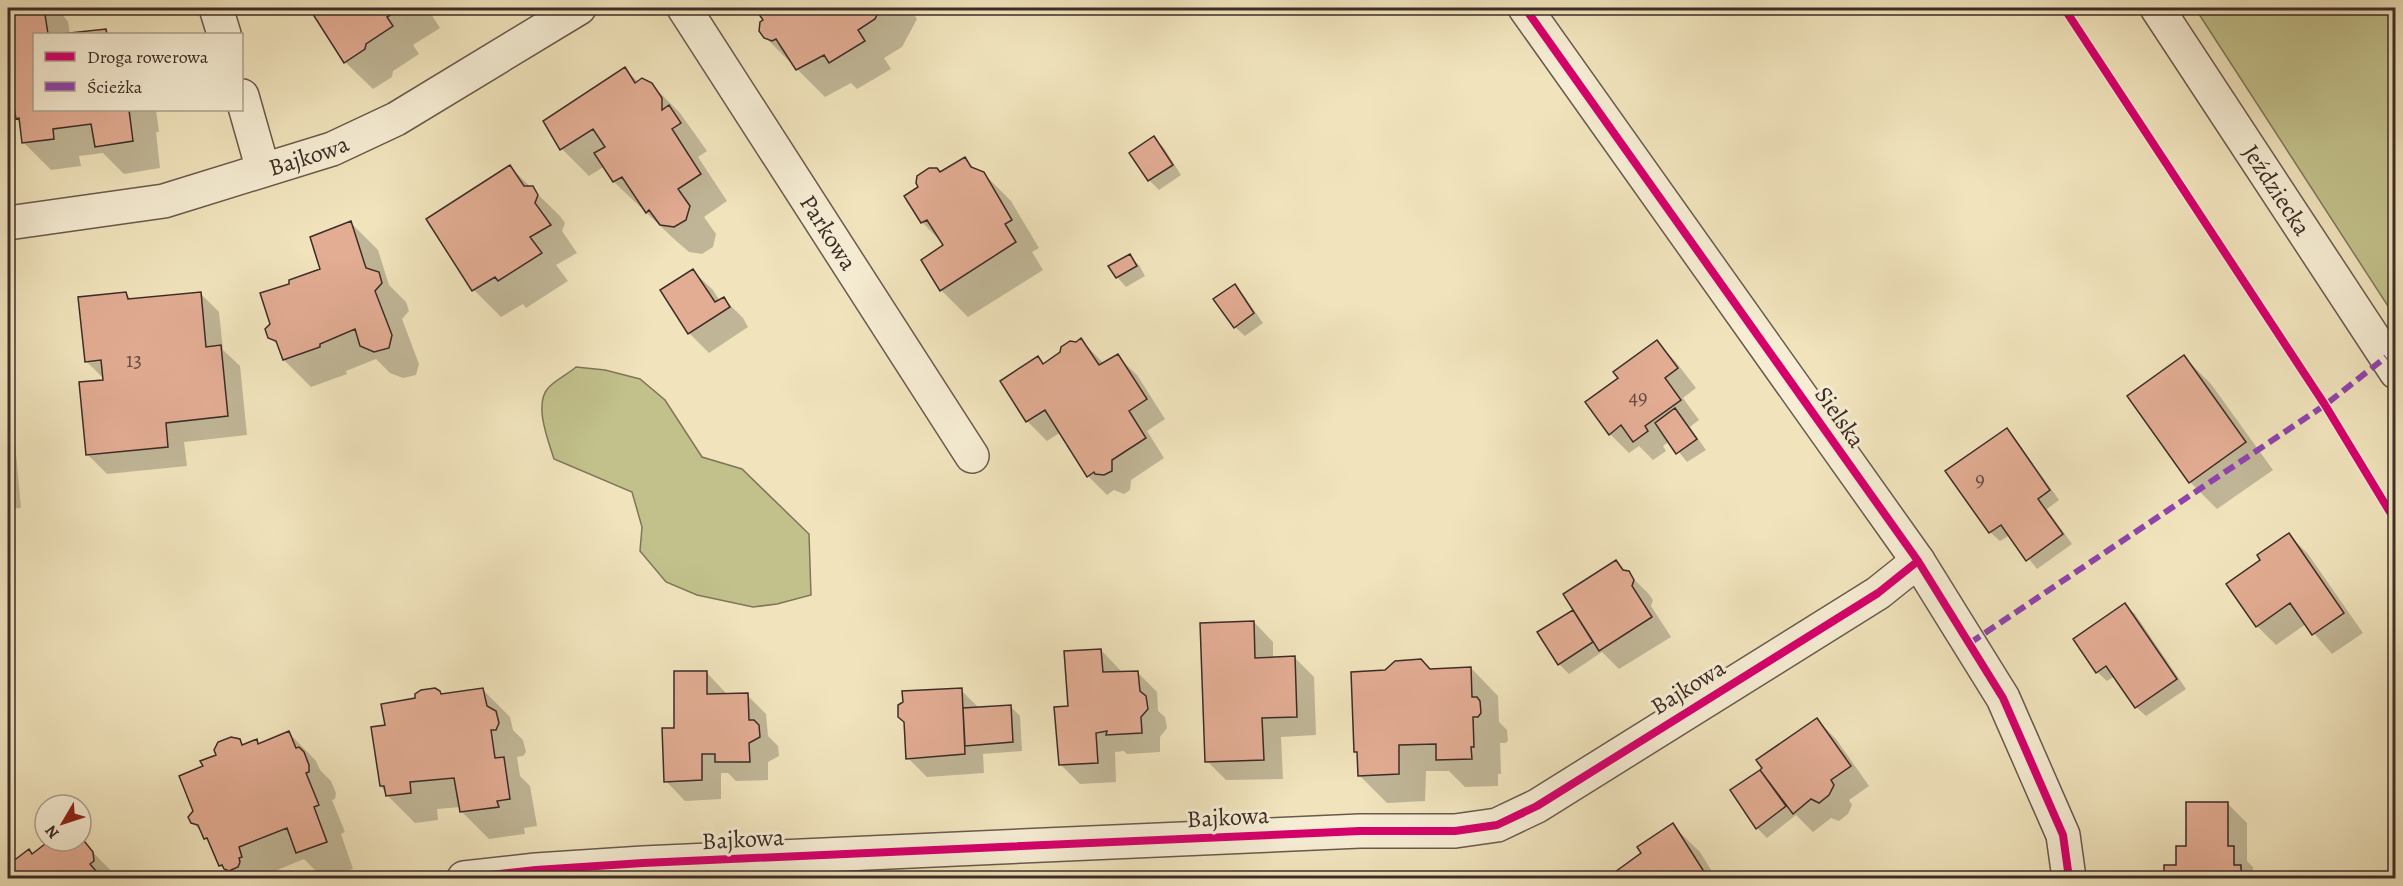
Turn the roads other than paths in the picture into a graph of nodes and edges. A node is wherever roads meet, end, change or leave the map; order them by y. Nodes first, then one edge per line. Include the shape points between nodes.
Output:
1 (216, 8) edge
2 (579, 8) edge
3 (684, 8) edge
4 (1525, 8) edge
5 (2157, 8) edge
6 (224, 33) edge
7 (243, 100) edge
8 (263, 170) junction
9 (8, 223) edge
10 (2396, 372) edge
11 (972, 456) dead end
12 (1918, 561) junction
13 (464, 879) edge
14 (2069, 879) edge

1 - 6 street
2 - 8 street, Bajkowa via 396,118 332,149
3 - 11 street, Parkowa
4 - 12 street, Sielska
5 - 10 street, Jeździecka
7 - 8 street
8 - 9 street, Bajkowa via 164,201
12 - 13 street, Bajkowa via 1878,593 1537,806 1497,825 1455,831 1360,831 643,863
12 - 14 street, Sielska via 2003,698 2063,835

